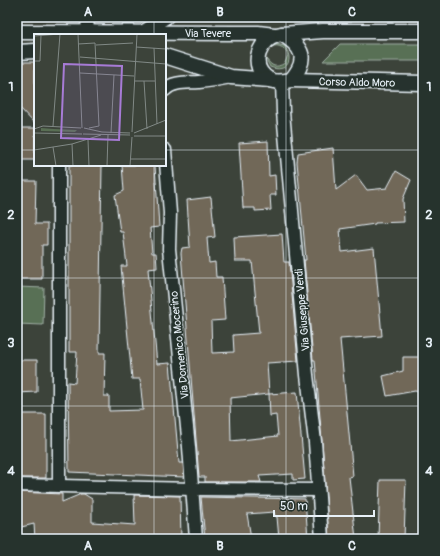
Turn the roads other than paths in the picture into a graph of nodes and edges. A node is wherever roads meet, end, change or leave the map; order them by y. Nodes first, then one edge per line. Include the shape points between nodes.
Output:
1 (87, 17) edge
2 (167, 17) edge
3 (423, 31) edge
4 (17, 32) edge
5 (88, 32) junction
6 (142, 32) junction
7 (278, 35) junction
8 (34, 51) edge
9 (17, 52) edge
10 (166, 56) edge
11 (231, 78) junction
12 (281, 80) junction
13 (423, 83) edge
14 (166, 89) edge
15 (166, 163) edge
16 (59, 166) edge
17 (17, 485) edge
18 (59, 486) junction
19 (193, 489) junction
20 (318, 490) junction
21 (196, 539) edge
22 (322, 539) edge

1 - 5 street
2 - 6 street
3 - 7 street, Via Tevere via 323,31
4 - 5 street
5 - 6 street
6 - 7 street, Via Tevere
7 - 12 street via 262,45 258,66 262,73
7 - 12 street via 294,42 301,51 301,64 297,74
8 - 9 street
10 - 11 street, Corso Aldo Moro
11 - 12 street, Corso Aldo Moro
11 - 14 street via 183,83
12 - 13 street, Corso Aldo Moro
12 - 20 street, Via Giuseppe Verdi
15 - 19 street, Via Domenico Mocerino via 170,213 169,249
16 - 18 street
17 - 18 street
18 - 19 street
19 - 20 street
19 - 21 street, Via Domenico Mocerino
20 - 22 street, Via Giuseppe Verdi

